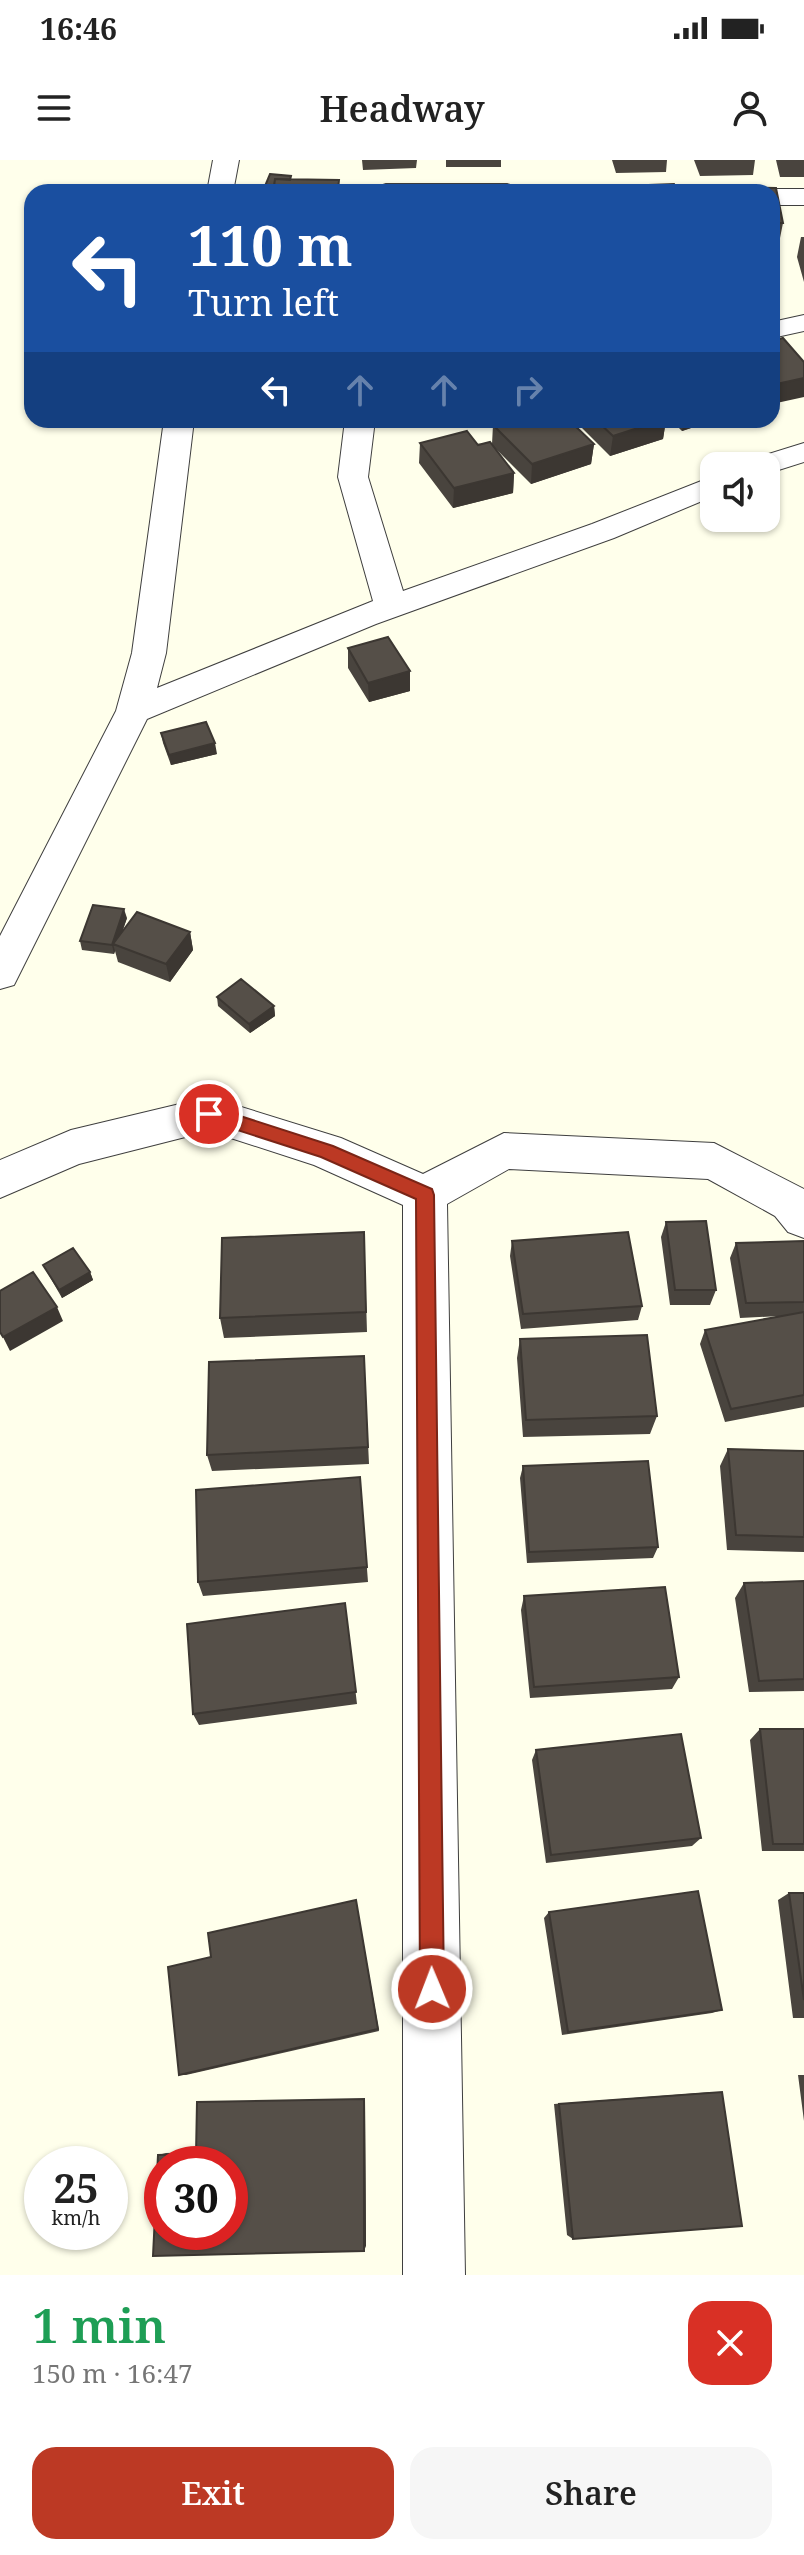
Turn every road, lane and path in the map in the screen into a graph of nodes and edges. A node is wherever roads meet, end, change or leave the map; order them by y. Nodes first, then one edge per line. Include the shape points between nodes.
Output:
1 (226, 160) edge
2 (222, 184) edge
3 (780, 197) edge
4 (804, 197) edge
5 (804, 323) edge
6 (780, 328) edge
7 (178, 428) edge
8 (359, 428) edge
9 (804, 452) edge
10 (780, 460) edge
11 (700, 491) edge
12 (391, 607) junction
13 (133, 711) junction
14 (0, 974) edge
15 (0, 1180) edge
16 (425, 1195) junction
17 (804, 1219) edge
18 (434, 2275) edge

1 - 2 street
3 - 4 street
5 - 6 street
7 - 13 street via 149,653
8 - 12 street via 353,477
9 - 10 street
11 - 12 street
12 - 13 street
13 - 14 street
15 - 16 street via 71,1148 209,1114 326,1151
16 - 17 street via 504,1151 714,1161 790,1203
16 - 18 street

